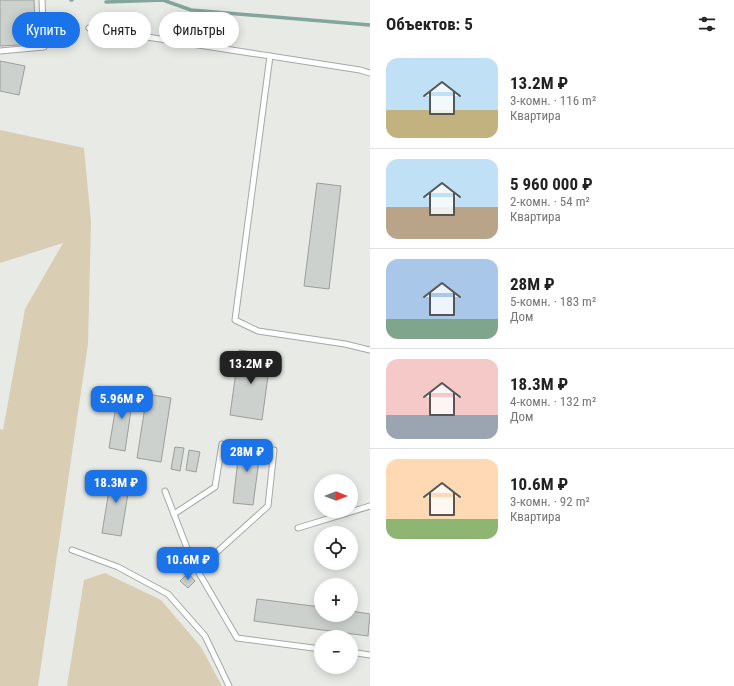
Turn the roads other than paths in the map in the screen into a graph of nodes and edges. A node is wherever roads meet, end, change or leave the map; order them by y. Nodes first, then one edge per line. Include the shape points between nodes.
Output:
1 (42, 0) edge
2 (151, 38) edge
3 (0, 51) edge
4 (270, 56) junction
5 (370, 73) edge
6 (370, 350) edge
7 (222, 444) dead end
8 (274, 450) dead end
9 (165, 491) dead end
10 (370, 506) edge
11 (174, 514) junction
12 (298, 528) dead end
13 (72, 550) dead end
14 (197, 570) junction
15 (314, 648) edge
16 (358, 653) edge
17 (370, 655) edge
18 (229, 686) edge

1 - 3 lane via 44,48
2 - 4 lane
4 - 5 lane
4 - 6 lane via 235,320 258,331
7 - 11 lane via 215,487
8 - 14 lane via 268,506
9 - 11 lane
10 - 12 lane
11 - 14 lane
13 - 18 lane via 118,567 168,594 205,636
14 - 15 lane via 237,638
16 - 17 lane

